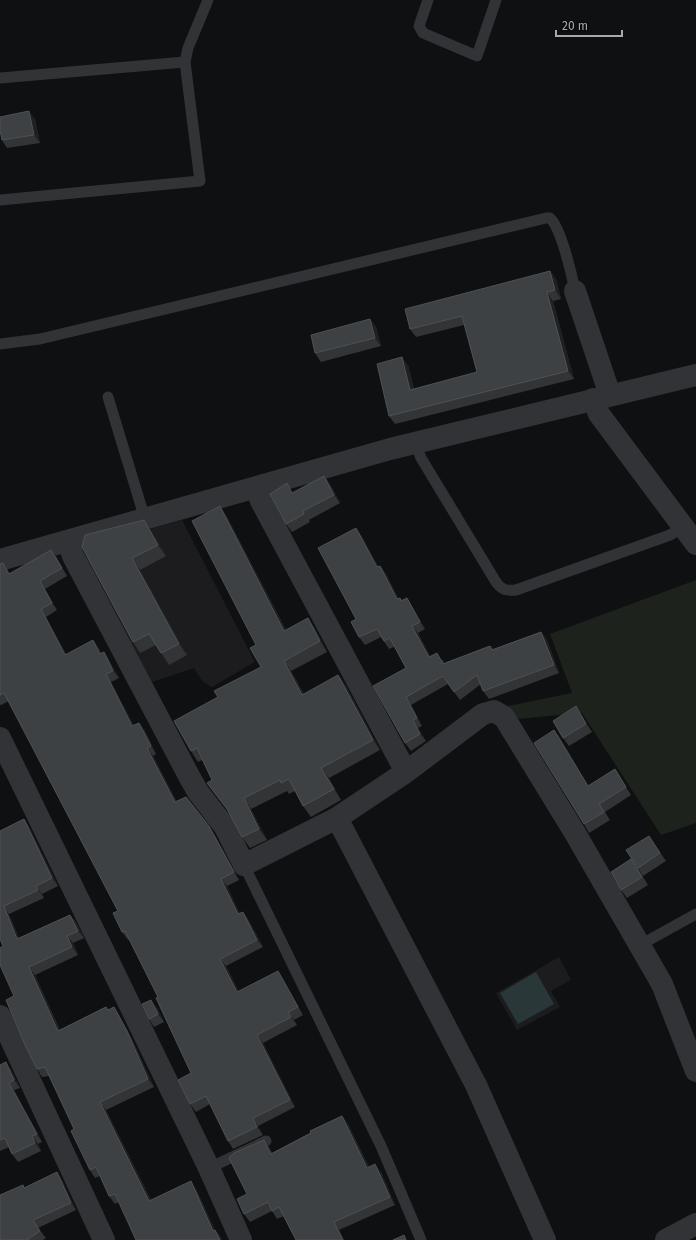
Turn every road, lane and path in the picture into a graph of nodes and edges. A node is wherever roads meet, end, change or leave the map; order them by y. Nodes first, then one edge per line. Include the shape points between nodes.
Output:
1 (208, 0) edge
2 (428, 0) edge
3 (496, 0) edge
4 (185, 62) junction
5 (0, 78) edge
6 (0, 200) edge
7 (575, 291) joint
8 (0, 344) edge
9 (696, 375) edge
10 (108, 397) dead end
11 (601, 397) junction
12 (415, 443) junction
13 (256, 488) junction
14 (145, 520) junction
15 (690, 535) edge
16 (68, 541) junction
17 (0, 560) edge
18 (0, 738) edge
19 (406, 772) junction
20 (337, 818) junction
21 (244, 865) junction
22 (696, 914) edge
23 (640, 944) junction
24 (0, 1016) edge
25 (696, 1071) edge
26 (266, 1141) edge
27 (209, 1168) junction
28 (696, 1224) edge
29 (104, 1240) edge
30 (242, 1240) edge
31 (421, 1240) edge
32 (545, 1240) edge
33 (666, 1240) edge

1 - 4 lane via 188,48
2 - 3 lane via 419,26 423,33 477,56
4 - 5 lane
4 - 6 lane via 200,181
7 - 8 lane via 555,226 550,218 546,218 40,339
7 - 11 street
9 - 11 street
10 - 14 lane
11 - 12 street
11 - 15 street via 598,414
12 - 13 street
12 - 15 lane via 421,458 501,589 516,590 670,534
13 - 14 street
13 - 19 street
14 - 16 street
16 - 17 street
16 - 21 street via 73,556 198,792 225,827
18 - 27 street
19 - 20 street
19 - 23 street via 483,714 494,711 500,714 512,728
20 - 21 street
20 - 32 street via 476,1085
21 - 31 lane via 381,1146
22 - 23 lane
23 - 25 street via 662,984
24 - 29 street
26 - 27 lane
27 - 30 street
28 - 33 street

